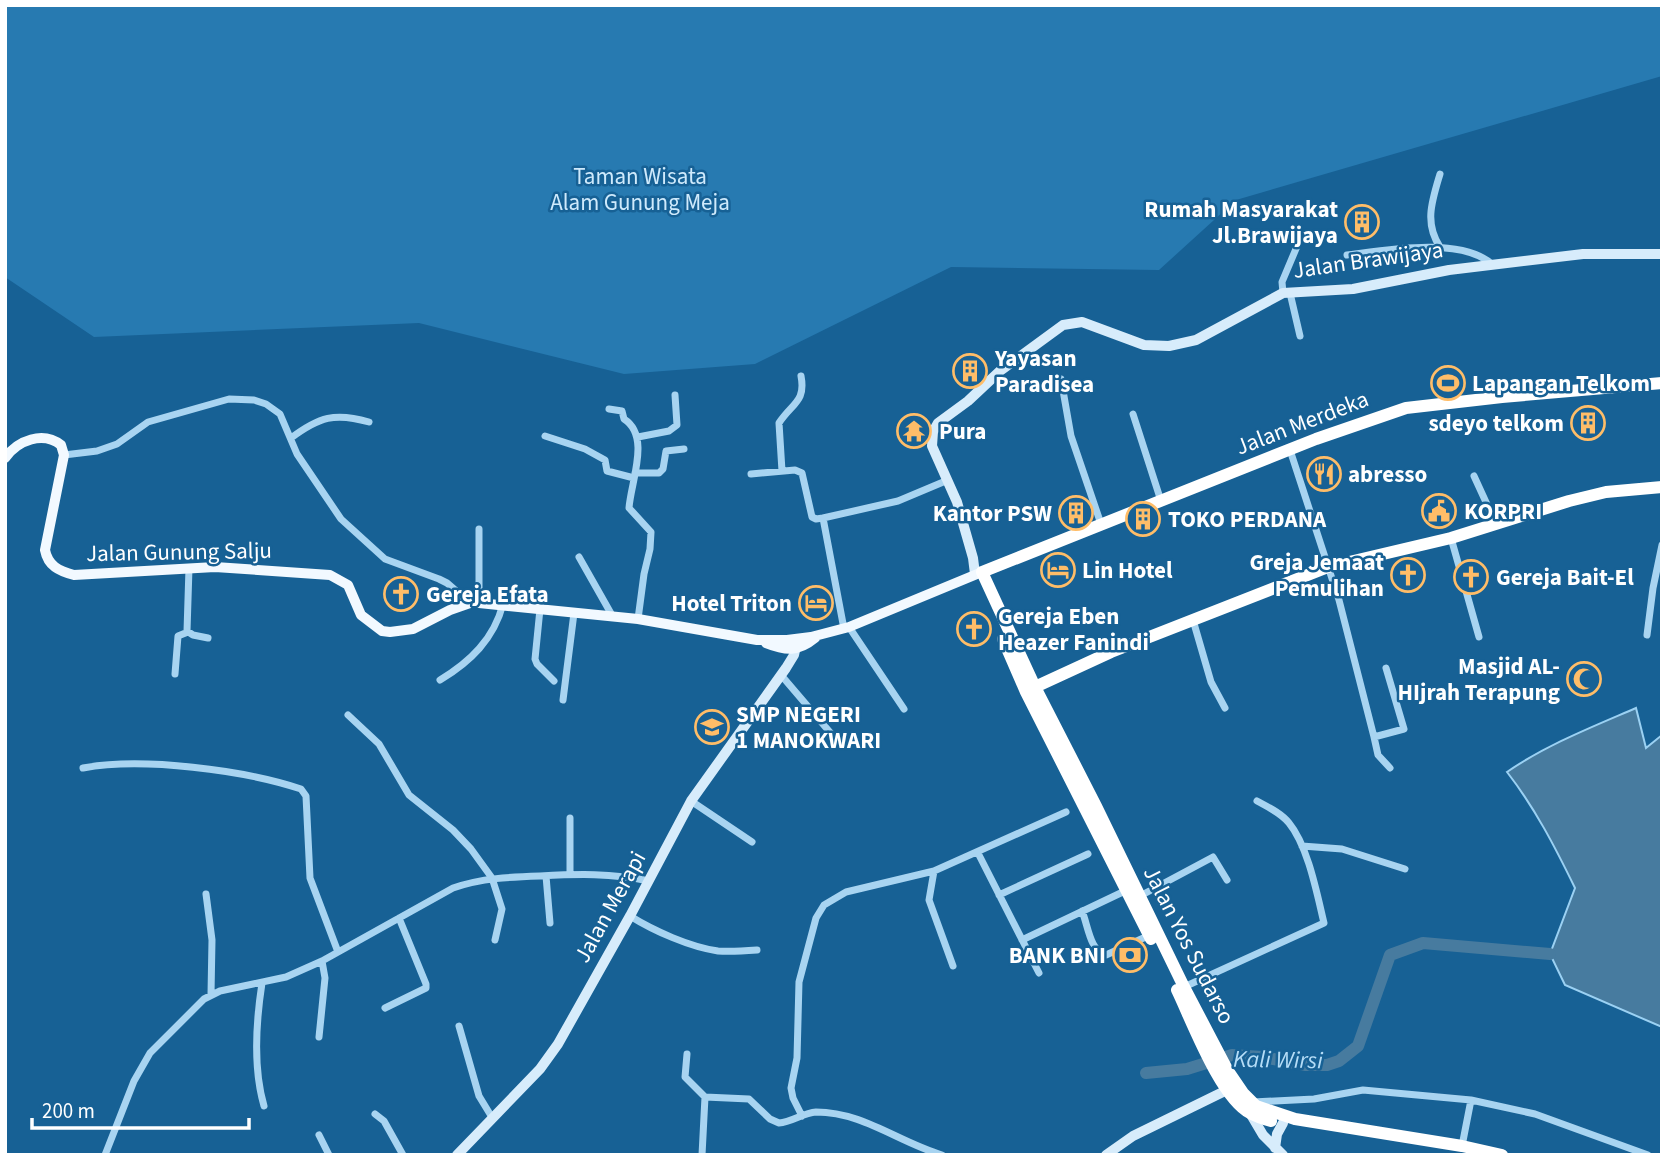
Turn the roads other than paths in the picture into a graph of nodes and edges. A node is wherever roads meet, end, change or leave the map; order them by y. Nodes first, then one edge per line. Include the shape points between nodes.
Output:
1 (1440, 174) dead end
2 (1298, 244) dead end
3 (1440, 247) junction
4 (1347, 254) dead end
5 (1662, 254) edge
6 (1494, 266) junction
7 (1287, 293) junction
8 (1300, 335) dead end
9 (801, 376) dead end
10 (1060, 379) dead end
11 (1662, 383) edge
12 (675, 395) dead end
13 (609, 409) dead end
14 (1133, 414) dead end
15 (369, 422) dead end
16 (545, 436) dead end
17 (638, 437) junction
18 (291, 438) junction
19 (684, 450) dead end
20 (1290, 450) junction
21 (64, 455) junction
22 (5, 458) edge
23 (782, 471) junction
24 (751, 474) dead end
25 (1474, 475) dead end
26 (634, 476) junction
27 (948, 480) junction
28 (1662, 486) edge
29 (1161, 501) junction
30 (823, 518) junction
31 (1101, 524) junction
32 (1496, 525) junction
33 (479, 529) dead end
34 (1451, 538) junction
35 (1662, 545) edge
36 (579, 556) dead end
37 (1328, 567) junction
38 (189, 568) junction
39 (978, 573) junction
40 (1653, 588) junction
41 (1662, 588) edge
42 (475, 603) junction
43 (503, 604) junction
44 (540, 609) junction
45 (574, 612) junction
46 (612, 617) junction
47 (638, 619) junction
48 (1193, 620) junction
49 (846, 628) junction
50 (188, 632) junction
51 (1647, 635) dead end
52 (1479, 637) dead end
53 (208, 638) dead end
54 (792, 645) junction
55 (1386, 668) dead end
56 (783, 671) junction
57 (175, 674) dead end
58 (440, 680) dead end
59 (554, 681) dead end
60 (1035, 687) junction
61 (563, 699) dead end
62 (1225, 708) dead end
63 (904, 709) dead end
64 (348, 715) dead end
65 (1374, 737) junction
66 (840, 744) dead end
67 (83, 768) dead end
68 (1390, 768) dead end
69 (691, 801) junction
70 (1257, 801) dead end
71 (1066, 812) dead end
72 (570, 818) dead end
73 (1102, 829) junction
74 (752, 842) dead end
75 (1302, 846) junction
76 (978, 853) junction
77 (1088, 854) dead end
78 (1405, 869) dead end
79 (933, 871) junction
80 (570, 874) junction
81 (547, 876) junction
82 (492, 878) junction
83 (1227, 880) dead end
84 (649, 881) junction
85 (1127, 890) junction
86 (206, 894) dead end
87 (999, 895) junction
88 (1140, 896) junction
89 (1082, 911) junction
90 (631, 916) junction
91 (399, 918) junction
92 (550, 923) dead end
93 (1150, 936) junction
94 (495, 940) dead end
95 (1023, 940) junction
96 (757, 950) dead end
97 (338, 952) junction
98 (322, 961) junction
99 (953, 965) dead end
100 (1039, 973) dead end
101 (262, 983) junction
102 (1184, 987) junction
103 (211, 994) junction
104 (384, 1008) dead end
105 (459, 1026) dead end
106 (319, 1038) dead end
107 (1212, 1050) junction
108 (687, 1054) dead end
109 (1223, 1073) junction
110 (1227, 1090) junction
111 (705, 1097) junction
112 (1471, 1100) junction
113 (264, 1106) dead end
114 (1251, 1108) junction
115 (374, 1114) dead end
116 (802, 1116) junction
117 (493, 1119) junction
118 (1283, 1123) junction
119 (319, 1135) dead end
120 (1395, 1139) junction
121 (1464, 1150) edge
122 (1279, 1151) edge
123 (105, 1155) edge
124 (329, 1155) edge
125 (403, 1155) edge
126 (457, 1155) edge
127 (702, 1155) edge
128 (942, 1155) edge
129 (1105, 1155) edge
130 (1502, 1155) edge
131 (1648, 1155) edge

1 - 3 street via 1430,224
2 - 7 street via 1282,282
3 - 4 street
3 - 6 street via 1475,255
5 - 6 street, Jalan Brawijaya via 1583,254
6 - 7 street, Jalan Brawijaya via 1353,289
7 - 8 street
7 - 27 street, Jalan Brawijaya via 1205,336 1169,346 1144,345 1083,322 1063,326 938,423 932,446
9 - 23 street via 802,396 778,427
10 - 31 street via 1068,427
11 - 20 highway, Jalan Merdeka via 1406,408
12 - 17 street via 677,425
13 - 17 street via 622,411
14 - 29 street
15 - 18 street via 331,416
16 - 26 street via 586,449 605,460 607,471
17 - 26 street
18 - 21 street via 280,414 266,404 229,399 148,422 97,452
18 - 42 street via 332,507 380,556 447,583
19 - 26 street via 666,451 659,473
20 - 29 highway, Jalan Merdeka
20 - 37 street
21 - 22 main road via 58,442 42,438 19,445
21 - 38 main road, Jalan Gunung Salju via 45,550 52,566 74,575
23 - 24 street
23 - 30 street via 802,472 812,517
25 - 32 street
26 - 47 street via 629,508 649,527 651,541
27 - 30 street via 898,501
27 - 39 street, Jalan Brawijaya
28 - 32 highway via 1569,500
29 - 31 highway, Jalan Merdeka
30 - 49 street
31 - 39 highway, Jalan Merdeka
32 - 34 highway
33 - 42 street
34 - 37 highway
34 - 52 street
35 - 40 street
36 - 46 street
37 - 48 highway
37 - 65 street
38 - 42 main road, Jalan Gunung Salju via 330,575 348,585 360,615 382,631 413,629
38 - 50 street
39 - 49 main road
39 - 60 highway, Jalan Yos Sudarso
39 - 73 highway, Jalan Yos Sudarso via 1026,692
40 - 41 street
40 - 51 street
42 - 43 main road, Jalan Gunung Salju
43 - 44 main road, Jalan Gunung Salju
43 - 58 street via 493,633
44 - 45 main road, Jalan Gunung Salju
44 - 59 street via 535,659
45 - 46 main road, Jalan Gunung Salju
45 - 61 street
46 - 47 main road, Jalan Gunung Salju
47 - 54 main road, Jalan Gunung Salju
48 - 60 highway
48 - 62 street via 1210,682
49 - 54 main road via 818,636 802,648
49 - 63 street
50 - 53 street
50 - 57 street via 178,636
54 - 56 street, Jalan Merapi
55 - 65 street via 1404,729
56 - 66 street
56 - 69 street, Jalan Merapi
60 - 73 highway, Jalan Yos Sudarso
64 - 82 street via 379,744 410,795 453,830
65 - 68 street via 1378,755
67 - 97 street via 119,763 166,765 301,789 306,796 310,878
69 - 74 street
69 - 84 street, Jalan Merapi
70 - 75 street via 1289,822
71 - 76 street
72 - 80 street
73 - 85 highway, Jalan Yos Sudarso
73 - 88 highway, Jalan Yos Sudarso
75 - 78 street via 1342,849
75 - 102 street via 1324,924
76 - 79 street
76 - 87 street
77 - 87 street
79 - 99 street via 929,900
79 - 116 street via 846,892 818,912 797,994 797,1058 791,1088
80 - 81 street
80 - 84 street via 620,874
81 - 82 street
81 - 92 street
82 - 91 street via 453,888
82 - 94 street via 502,909
83 - 88 street via 1213,857
84 - 90 street, Jalan Merapi
85 - 89 street
85 - 93 highway, Jalan Yos Sudarso
86 - 103 street via 212,940
87 - 95 street
88 - 102 highway, Jalan Yos Sudarso
89 - 93 street via 1101,954
89 - 95 street
90 - 96 street via 660,933 711,950
90 - 117 street, Jalan Merapi via 558,1044
91 - 97 street
91 - 104 street via 426,988
93 - 107 highway, Jalan Yos Sudarso
95 - 100 street
97 - 98 street
98 - 101 street
98 - 106 street via 325,978
101 - 103 street
101 - 113 street via 257,1037
102 - 107 highway, Jalan Yos Sudarso
103 - 123 street via 150,1053
105 - 117 street via 479,1096
107 - 109 highway, Jalan Yos Sudarso
108 - 111 street via 685,1077
109 - 110 highway, Jalan Yos Sudarso
109 - 114 highway, Jalan Yos Sudarso
110 - 114 highway, Jalan Yos Sudarso
110 - 129 street via 1133,1136
111 - 116 street via 749,1099 779,1124
111 - 127 street
112 - 114 street via 1363,1090
112 - 121 street
112 - 131 street via 1535,1114
114 - 118 highway, Jalan Yos Sudarso via 1270,1121
114 - 120 highway, Jalan Yos Sudarso
114 - 122 street via 1258,1128
115 - 125 street via 384,1122
116 - 128 street via 818,1112 867,1121
117 - 126 street, Jalan Merapi
118 - 120 highway, Jalan Yos Sudarso
118 - 122 street via 1277,1134
119 - 124 street
120 - 121 highway, Jalan Yos Sudarso
121 - 130 highway, Jalan Yos Sudarso

